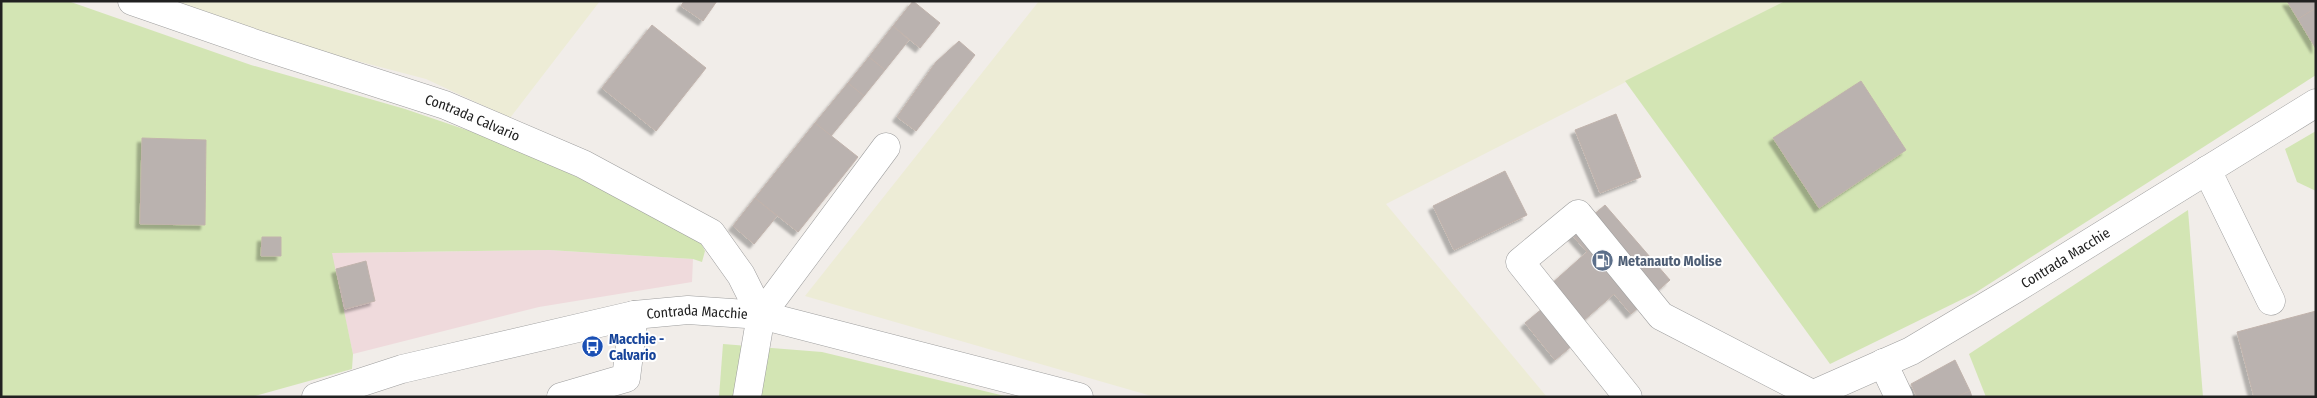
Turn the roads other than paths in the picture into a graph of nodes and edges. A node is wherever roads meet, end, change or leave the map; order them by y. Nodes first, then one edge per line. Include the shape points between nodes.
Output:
1 (132, 1) edge
2 (2316, 103) edge
3 (886, 147) dead end
4 (2207, 170) junction
5 (2270, 301) dead end
6 (634, 315) junction
7 (761, 315) junction
8 (1883, 363) junction
9 (368, 388) edge
10 (1810, 396) edge
11 (316, 397) edge
12 (561, 397) edge
13 (747, 397) edge
14 (1079, 397) edge
15 (1628, 397) edge
16 (1899, 397) edge

1 - 7 street, Contrada Calvario via 445,105 583,164 711,233 741,275
2 - 4 street, Contrada Macchie
3 - 7 street
4 - 5 street
4 - 8 street, Contrada Macchie via 1999,298
6 - 7 street, Contrada Macchie via 688,310
6 - 9 street, Contrada Macchie via 402,369
6 - 12 street via 626,378
7 - 13 street
7 - 14 street, Contrada Macchie
8 - 10 street, Contrada Macchie
8 - 16 street
9 - 11 street, Contrada Macchie
10 - 15 street via 1661,316 1578,214 1520,262

